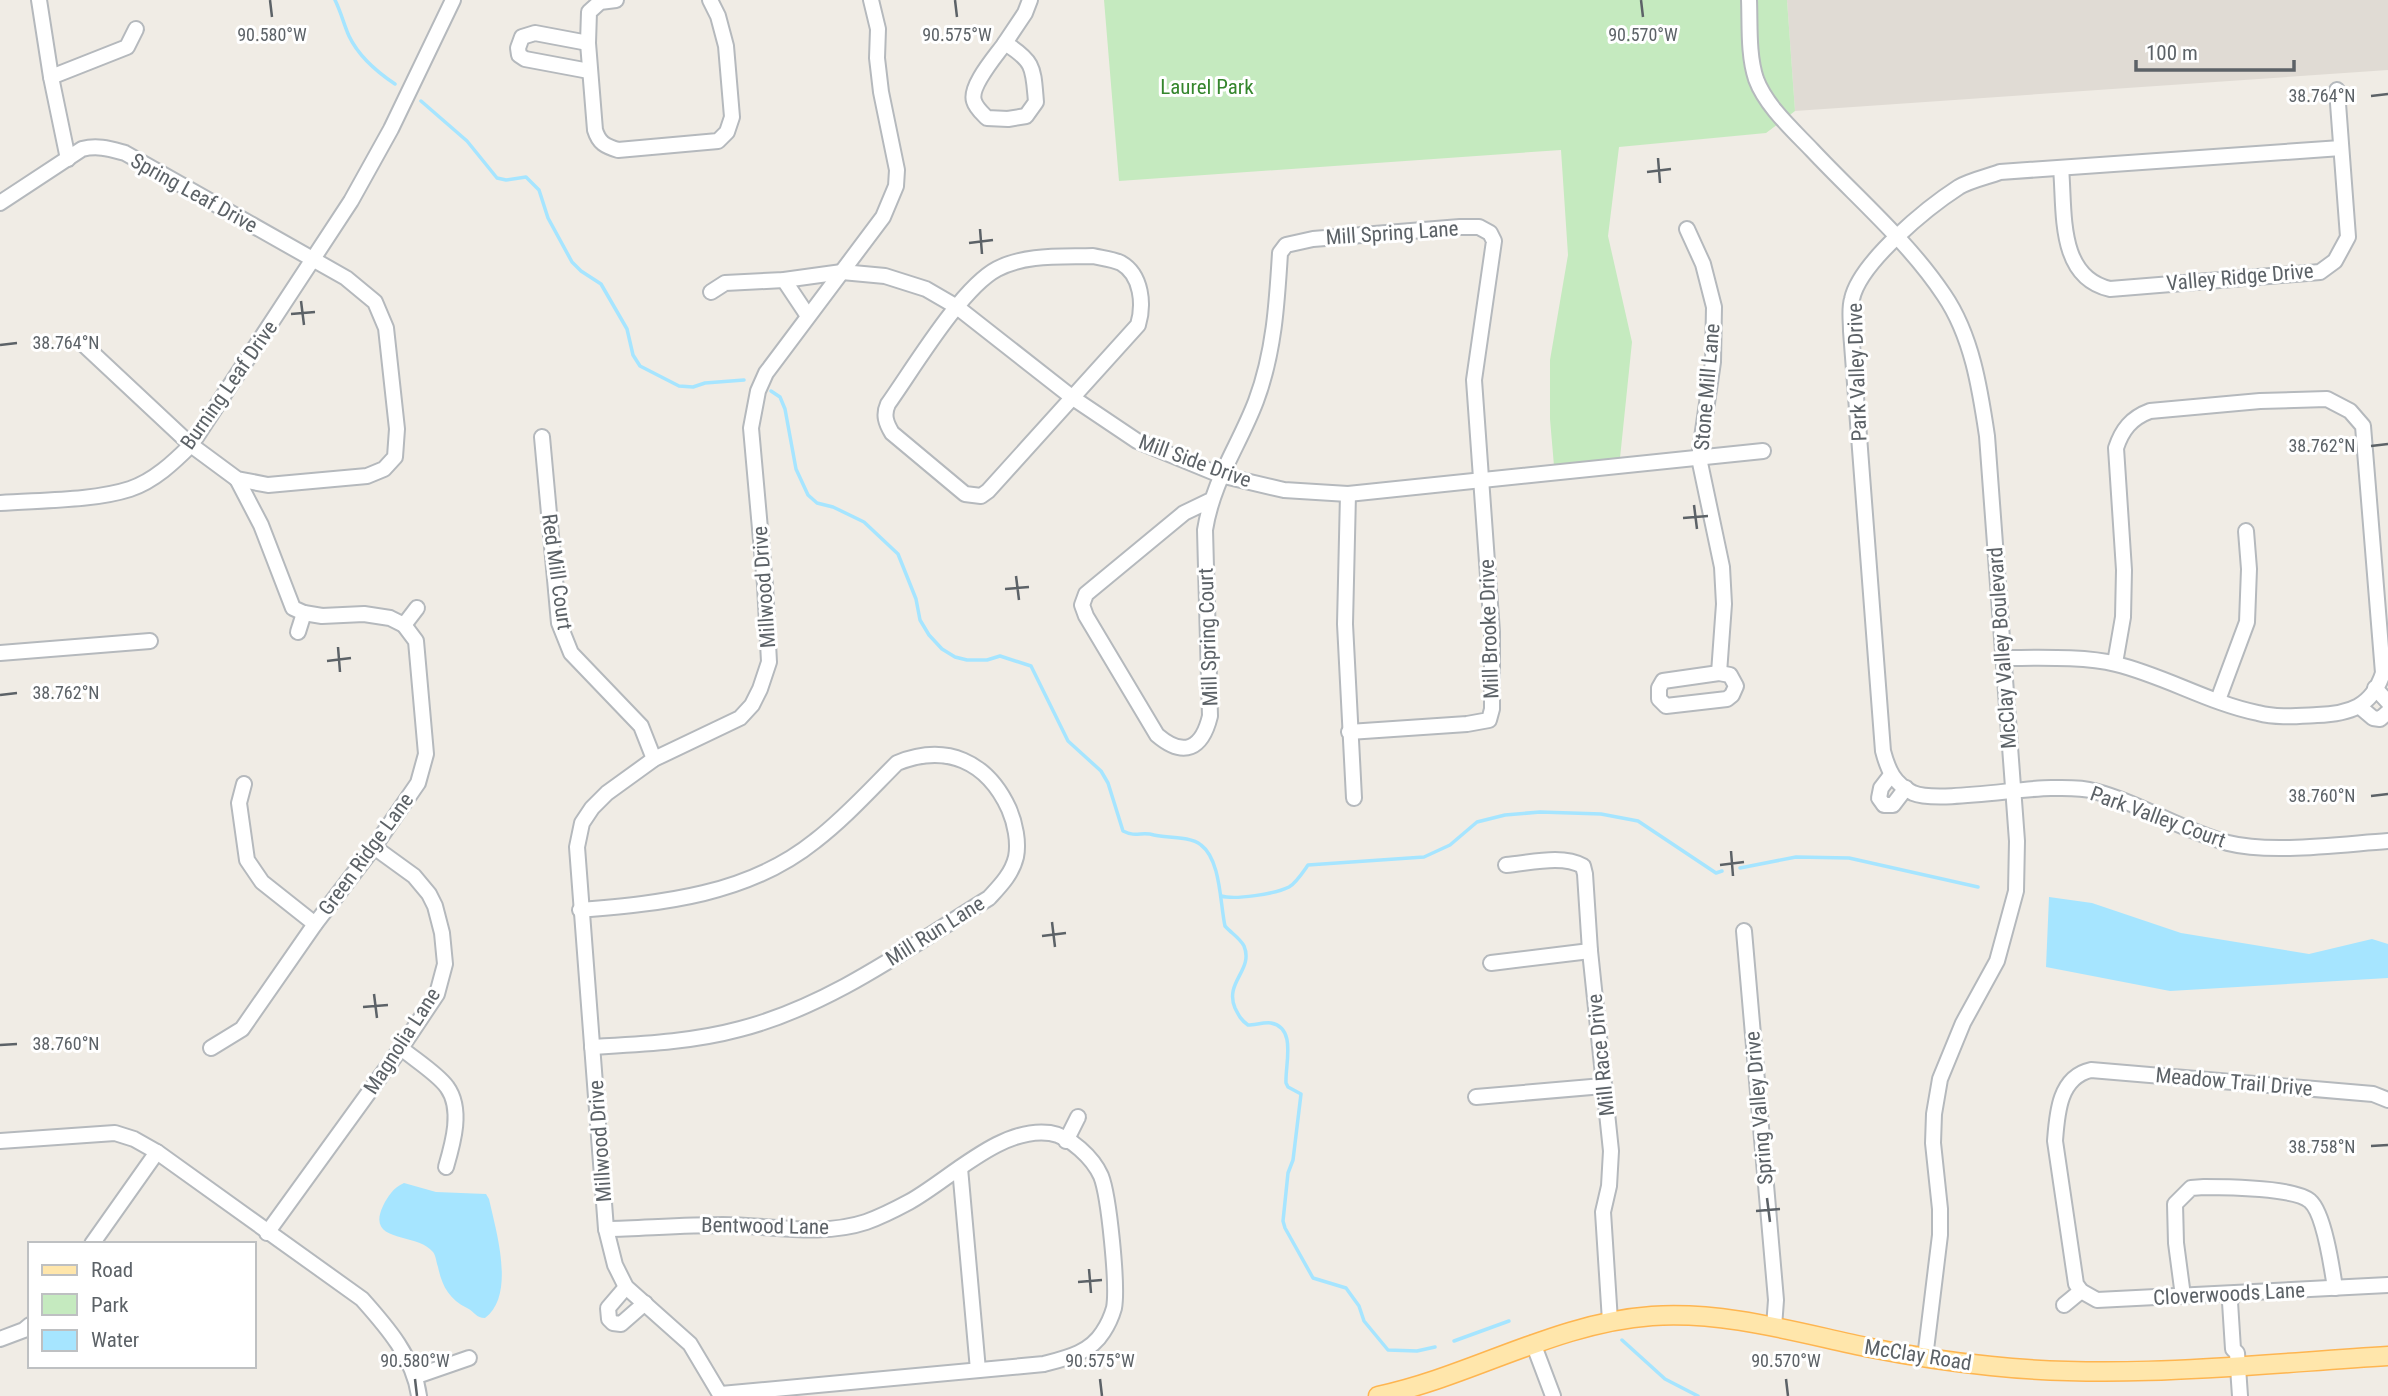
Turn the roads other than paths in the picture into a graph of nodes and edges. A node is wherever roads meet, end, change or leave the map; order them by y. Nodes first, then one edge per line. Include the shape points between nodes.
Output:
1 (39, 0) edge
2 (453, 0) edge
3 (615, 0) edge
4 (710, 0) edge
5 (871, 0) edge
6 (1030, 0) edge
7 (1749, 0) edge
8 (136, 29) dead end
9 (587, 43) junction
10 (1005, 43) junction
11 (589, 71) junction
12 (51, 77) junction
13 (2337, 90) dead end
14 (2341, 148) junction
15 (68, 159) junction
16 (2062, 168) junction
17 (0, 203) edge
18 (1687, 229) dead end
19 (1897, 237) junction
20 (314, 260) junction
21 (842, 272) junction
22 (784, 280) junction
23 (711, 292) dead end
24 (957, 307) junction
25 (808, 316) junction
26 (83, 344) dead end
27 (1073, 398) junction
28 (542, 437) dead end
29 (191, 445) junction
30 (1763, 452) dead end
31 (1699, 458) junction
32 (1220, 475) junction
33 (237, 479) junction
34 (1481, 481) junction
35 (265, 485) junction
36 (1348, 494) junction
37 (1211, 500) junction
38 (0, 503) edge
39 (253, 509) junction
40 (2246, 531) dead end
41 (417, 608) dead end
42 (304, 613) junction
43 (404, 625) junction
44 (298, 632) dead end
45 (150, 641) dead end
46 (0, 653) edge
47 (2004, 658) junction
48 (2115, 663) junction
49 (1719, 673) junction
50 (2375, 688) junction
51 (2218, 700) junction
52 (2388, 702) edge
53 (2360, 707) junction
54 (2388, 712) edge
55 (1349, 732) junction
56 (654, 760) junction
57 (1891, 775) junction
58 (244, 784) dead end
59 (1906, 788) junction
60 (2012, 790) junction
61 (1354, 798) dead end
62 (2388, 841) edge
63 (374, 847) junction
64 (1506, 865) dead end
65 (580, 910) junction
66 (315, 924) junction
67 (1744, 931) dead end
68 (1590, 951) junction
69 (1491, 962) dead end
70 (592, 1047) junction
71 (211, 1048) dead end
72 (401, 1048) junction
73 (1603, 1086) junction
74 (1476, 1097) dead end
75 (2388, 1100) edge
76 (1078, 1116) dead end
77 (0, 1141) edge
78 (1066, 1141) junction
79 (157, 1152) junction
80 (446, 1167) dead end
81 (960, 1168) junction
82 (606, 1230) junction
83 (267, 1233) junction
84 (93, 1242) edge
85 (2388, 1285) edge
86 (626, 1287) junction
87 (2079, 1287) junction
88 (2335, 1288) junction
89 (2234, 1294) junction
90 (2183, 1296) junction
91 (645, 1303) junction
92 (2064, 1305) dead end
93 (1610, 1321) junction
94 (1774, 1326) junction
95 (28, 1327) edge
96 (0, 1339) edge
97 (1533, 1343) junction
98 (2388, 1356) edge
99 (469, 1358) dead end
100 (1925, 1358) junction
101 (2237, 1359) junction
102 (978, 1370) junction
103 (417, 1376) junction
104 (721, 1395) edge
105 (419, 1396) edge
106 (1378, 1396) edge
107 (1553, 1396) edge
108 (2240, 1396) edge

1 - 12 street
2 - 20 street, Burning Leaf Drive via 391,129
3 - 9 street via 600,2 589,12
4 - 11 street via 726,46 732,117 718,141 618,150 606,147 594,130
5 - 21 street, Millwood Drive via 897,178 883,217
6 - 10 street
7 - 19 street, McClay Valley Boulevard via 1752,67 1765,97
8 - 12 street via 127,47
9 - 11 street
9 - 11 street via 535,33 522,37 518,48 525,59
10 - 10 street via 972,93 987,118 1026,116 1036,102 1030,64
12 - 15 street
13 - 14 street, Valley Ridge Drive
14 - 16 street, Park Valley Drive
14 - 16 street, Valley Ridge Drive via 2348,237 2335,261 2320,272 2110,289 2087,280 2074,265 2068,248
15 - 17 street, Spring Leaf Drive
15 - 20 street, Spring Leaf Drive via 94,146 125,153
16 - 19 street, Park Valley Drive via 2000,172 1962,186
18 - 31 street, Stone Mill Lane via 1703,264 1714,307 1713,362
19 - 47 street, McClay Valley Boulevard via 1946,297 1980,388
19 - 57 street, Park Valley Drive via 1862,275 1850,313 1882,740
20 - 29 street, Burning Leaf Drive
20 - 35 street, Spring Leaf Drive via 375,302 386,328 397,429 395,457 384,469 367,476
21 - 22 street, Mill Side Drive
21 - 24 street, Mill Side Drive via 885,276 926,289
21 - 25 street, Millwood Drive
22 - 23 street, Mill Side Drive via 725,283
22 - 25 street
24 - 27 street, Mill Side Drive
24 - 27 street via 997,268 1017,262 1093,256 1121,263 1136,278 1141,300 1138,325
24 - 27 street via 885,411 892,433 965,494 981,496 988,491
25 - 56 street, Millwood Drive via 766,373 751,428 769,662 760,689 740,718
26 - 29 street
27 - 32 street, Mill Side Drive via 1137,441
28 - 56 street, Red Mill Court via 559,624 571,653 641,726
29 - 33 street
29 - 38 street, Burning Leaf Drive via 167,468 131,489
30 - 31 street, Mill Side Drive
31 - 34 street, Mill Side Drive
31 - 49 street, Stone Mill Lane via 1722,567
32 - 34 street, Mill Spring Lane via 1265,375 1276,315 1280,253 1286,245 1312,239 1479,228 1494,241 1474,380
32 - 36 street, Mill Side Drive via 1284,490
32 - 37 street, Mill Spring Court
33 - 35 street
33 - 39 street
34 - 36 street, Mill Side Drive
34 - 55 street, Mill Brooke Drive via 1492,632 1489,720
35 - 39 street
36 - 55 street via 1345,624
37 - 37 street, Mill Spring Court via 1184,513 1086,594 1082,605 1157,734 1182,748 1200,741 1210,716 1205,530
39 - 42 street via 293,608
40 - 51 street via 2247,622
41 - 43 street
42 - 43 street via 364,614
42 - 44 street
43 - 63 street, Green Ridge Lane via 416,642 426,754 418,783
45 - 46 street
47 - 48 street
47 - 60 street, McClay Valley Boulevard
48 - 50 street via 2123,617 2124,570 2116,448 2127,426 2150,411 2327,399 2350,411 2363,426 2383,673
48 - 51 street
49 - 49 street via 1663,681 1659,699 1666,706 1727,699 1736,686 1730,675
50 - 52 street
50 - 53 street
51 - 53 street via 2275,716 2332,715
53 - 54 street via 2373,719
55 - 61 street
56 - 65 street, Millwood Drive via 607,793 582,823 577,847
57 - 59 street
57 - 59 street, Park Valley Drive via 1881,788 1884,805 1893,804
58 - 66 street via 239,803 247,860 262,881
59 - 60 street via 1934,797
60 - 62 street, Park Valley Court via 2091,790 2195,833 2241,846
60 - 100 street, McClay Valley Boulevard via 2016,891 1997,961 1951,1049 1934,1114 1940,1235
63 - 66 street, Green Ridge Lane
63 - 72 street, Magnolia Lane via 414,876 429,894 442,933 445,964 437,994
64 - 68 street, Mill Race Drive via 1563,860 1583,866
65 - 70 street, Millwood Drive
65 - 70 street, Mill Run Lane via 702,895 746,881 814,842 897,763 912,757 950,755 976,766 991,780 1014,822 1016,857 1006,880 989,898 842,987 741,1029 677,1041
66 - 71 street, Green Ridge Lane via 242,1029
67 - 94 street, Spring Valley Drive via 1776,1300
68 - 69 street
68 - 73 street, Mill Race Drive
70 - 82 street, Millwood Drive
72 - 80 street via 447,1085 454,1100 455,1138
72 - 83 street, Magnolia Lane
73 - 74 street
73 - 93 street, Mill Race Drive via 1611,1164 1603,1212
75 - 87 street, Meadow Trail Drive via 2374,1094 2080,1072 2065,1088 2055,1141
76 - 78 street
77 - 79 street via 115,1133
78 - 81 street, Bentwood Lane via 1054,1133 1017,1136
78 - 102 street, Bentwood Lane via 1092,1161 1101,1177 1114,1309 1103,1334 1079,1355 1044,1364
79 - 83 street
79 - 84 street
81 - 82 street, Bentwood Lane via 909,1202 865,1222 827,1229 725,1225
81 - 102 street
82 - 86 street, Millwood Drive
83 - 103 street via 362,1299 388,1329
85 - 88 street, Cloverwoods Lane
86 - 91 street, Millwood Drive
86 - 91 street via 608,1308 613,1323 621,1324
87 - 90 street, Cloverwoods Lane via 2097,1300
87 - 92 street
88 - 89 street, Cloverwoods Lane
88 - 90 street via 2327,1245 2311,1201 2293,1193 2204,1186 2191,1188 2175,1204
89 - 90 street, Cloverwoods Lane
89 - 101 street via 2230,1302
91 - 104 street, Millwood Drive via 690,1345
93 - 94 main road, McClay Road via 1681,1315
93 - 97 main road, McClay Road
94 - 100 main road, McClay Road
95 - 96 street
97 - 106 main road, McClay Road via 1428,1383
97 - 107 street
98 - 101 main road, McClay Road
99 - 103 street
100 - 101 main road, McClay Road via 2057,1372
101 - 108 street
102 - 104 street, Bentwood Lane
103 - 105 street

